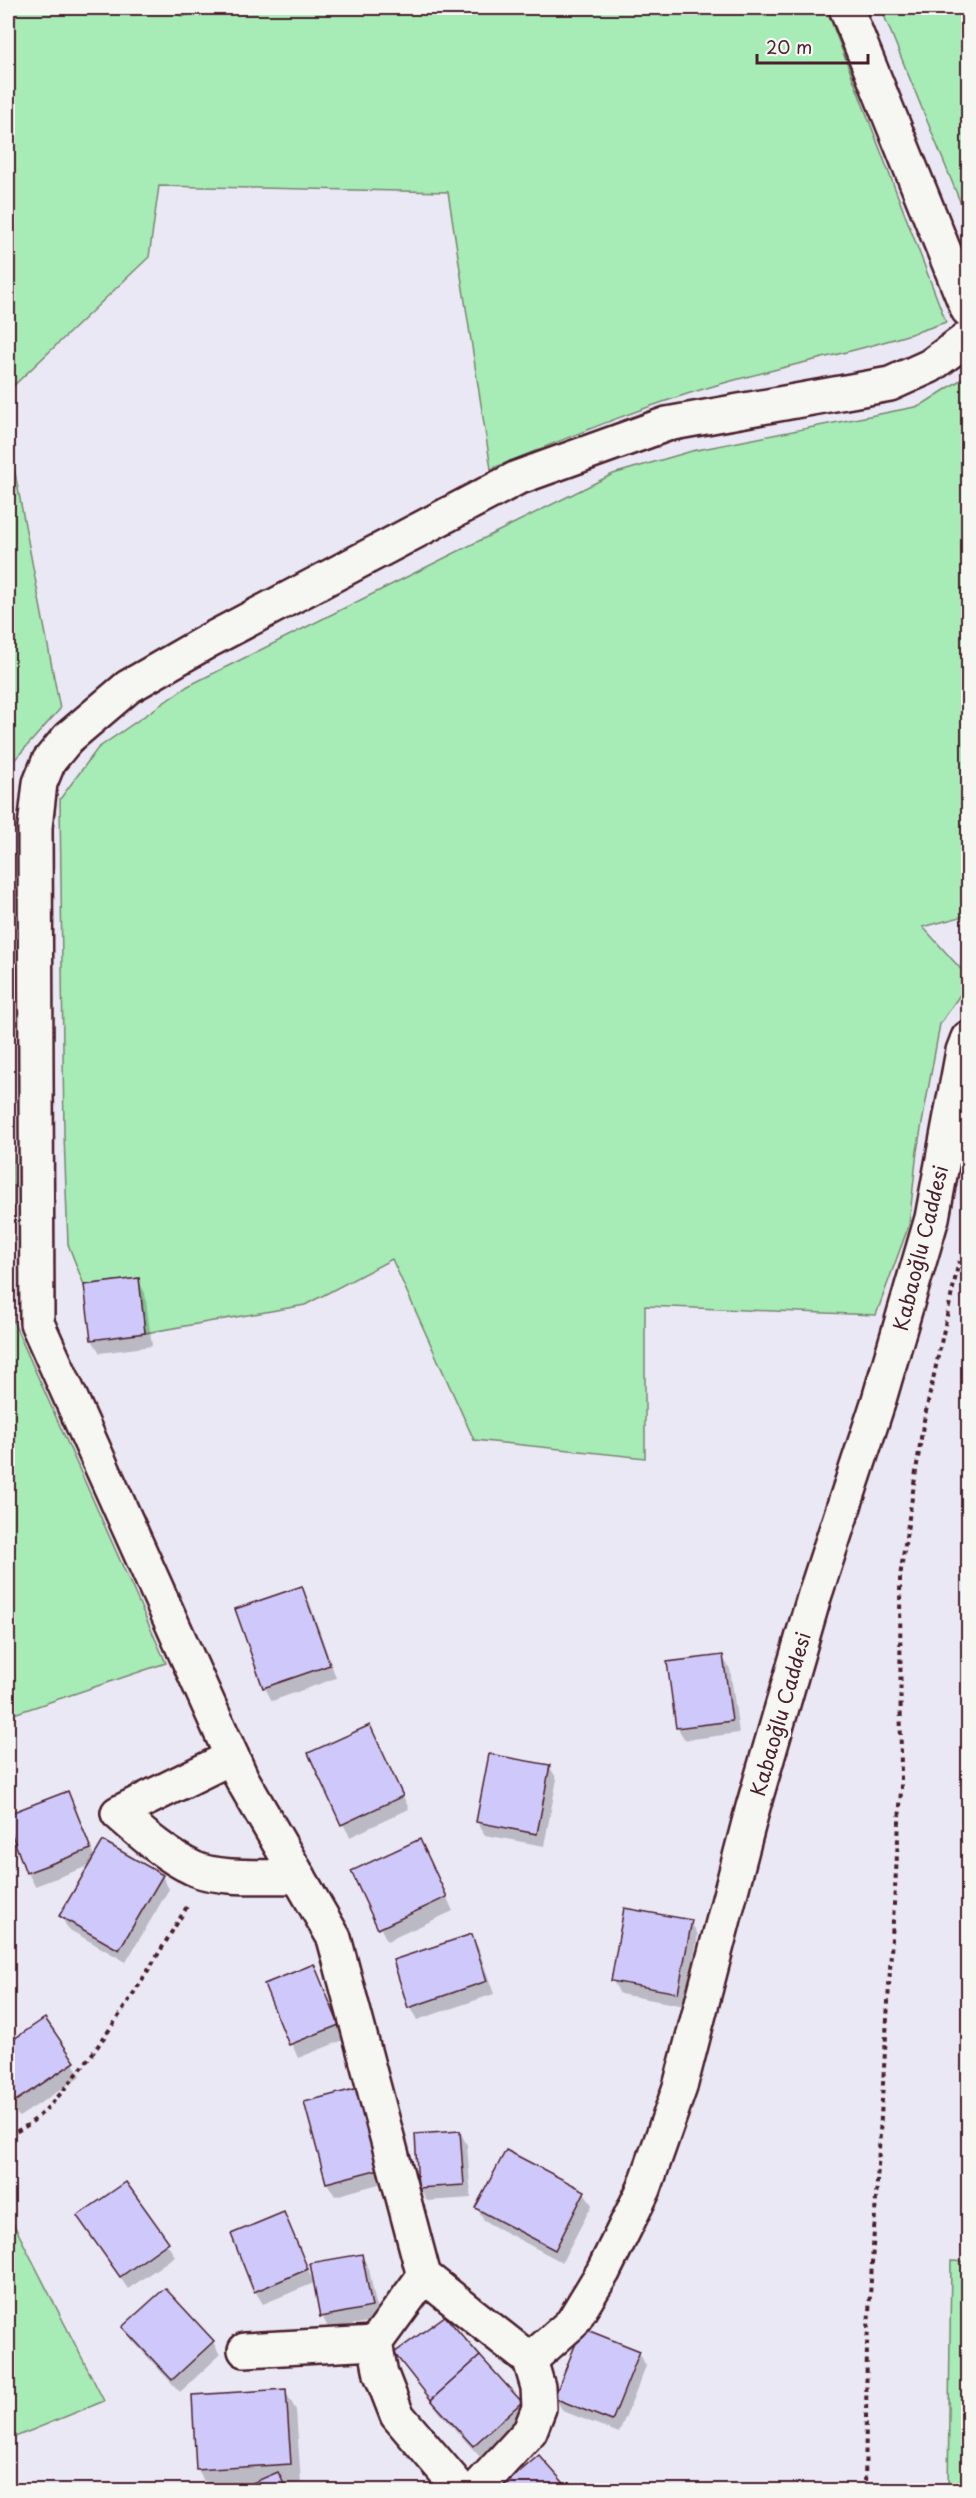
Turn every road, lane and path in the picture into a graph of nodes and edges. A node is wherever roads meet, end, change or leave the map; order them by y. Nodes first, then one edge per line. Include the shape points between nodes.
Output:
1 (846, 8) edge
2 (969, 310) edge
3 (969, 338) edge
4 (969, 1038) edge
5 (960, 1257) dead end
6 (232, 1756) junction
7 (209, 1872) junction
8 (299, 1877) junction
9 (8, 2134) edge
10 (424, 2276) junction
11 (375, 2343) junction
12 (245, 2350) dead end
13 (530, 2360) junction
14 (461, 2490) edge
15 (476, 2490) edge
16 (865, 2490) edge

1 - 2 street
3 - 6 street via 930,366 890,384 667,424 517,478 128,687 68,738 50,761 40,783 35,827 37,1323
4 - 13 street, Kabaoğlu Caddesi via 963,1051 932,1218 753,1807 680,2087 644,2189 603,2272 572,2323
5 - 16 path via 923,1425 900,1577 901,1790 867,2334
6 - 7 street via 118,1813 194,1869
6 - 8 street
7 - 8 street
7 - 9 path via 101,2043 49,2108
8 - 10 street via 334,1938
10 - 11 street
10 - 13 street
11 - 12 street
11 - 14 street via 381,2374 397,2415
13 - 15 street via 539,2408 530,2431

